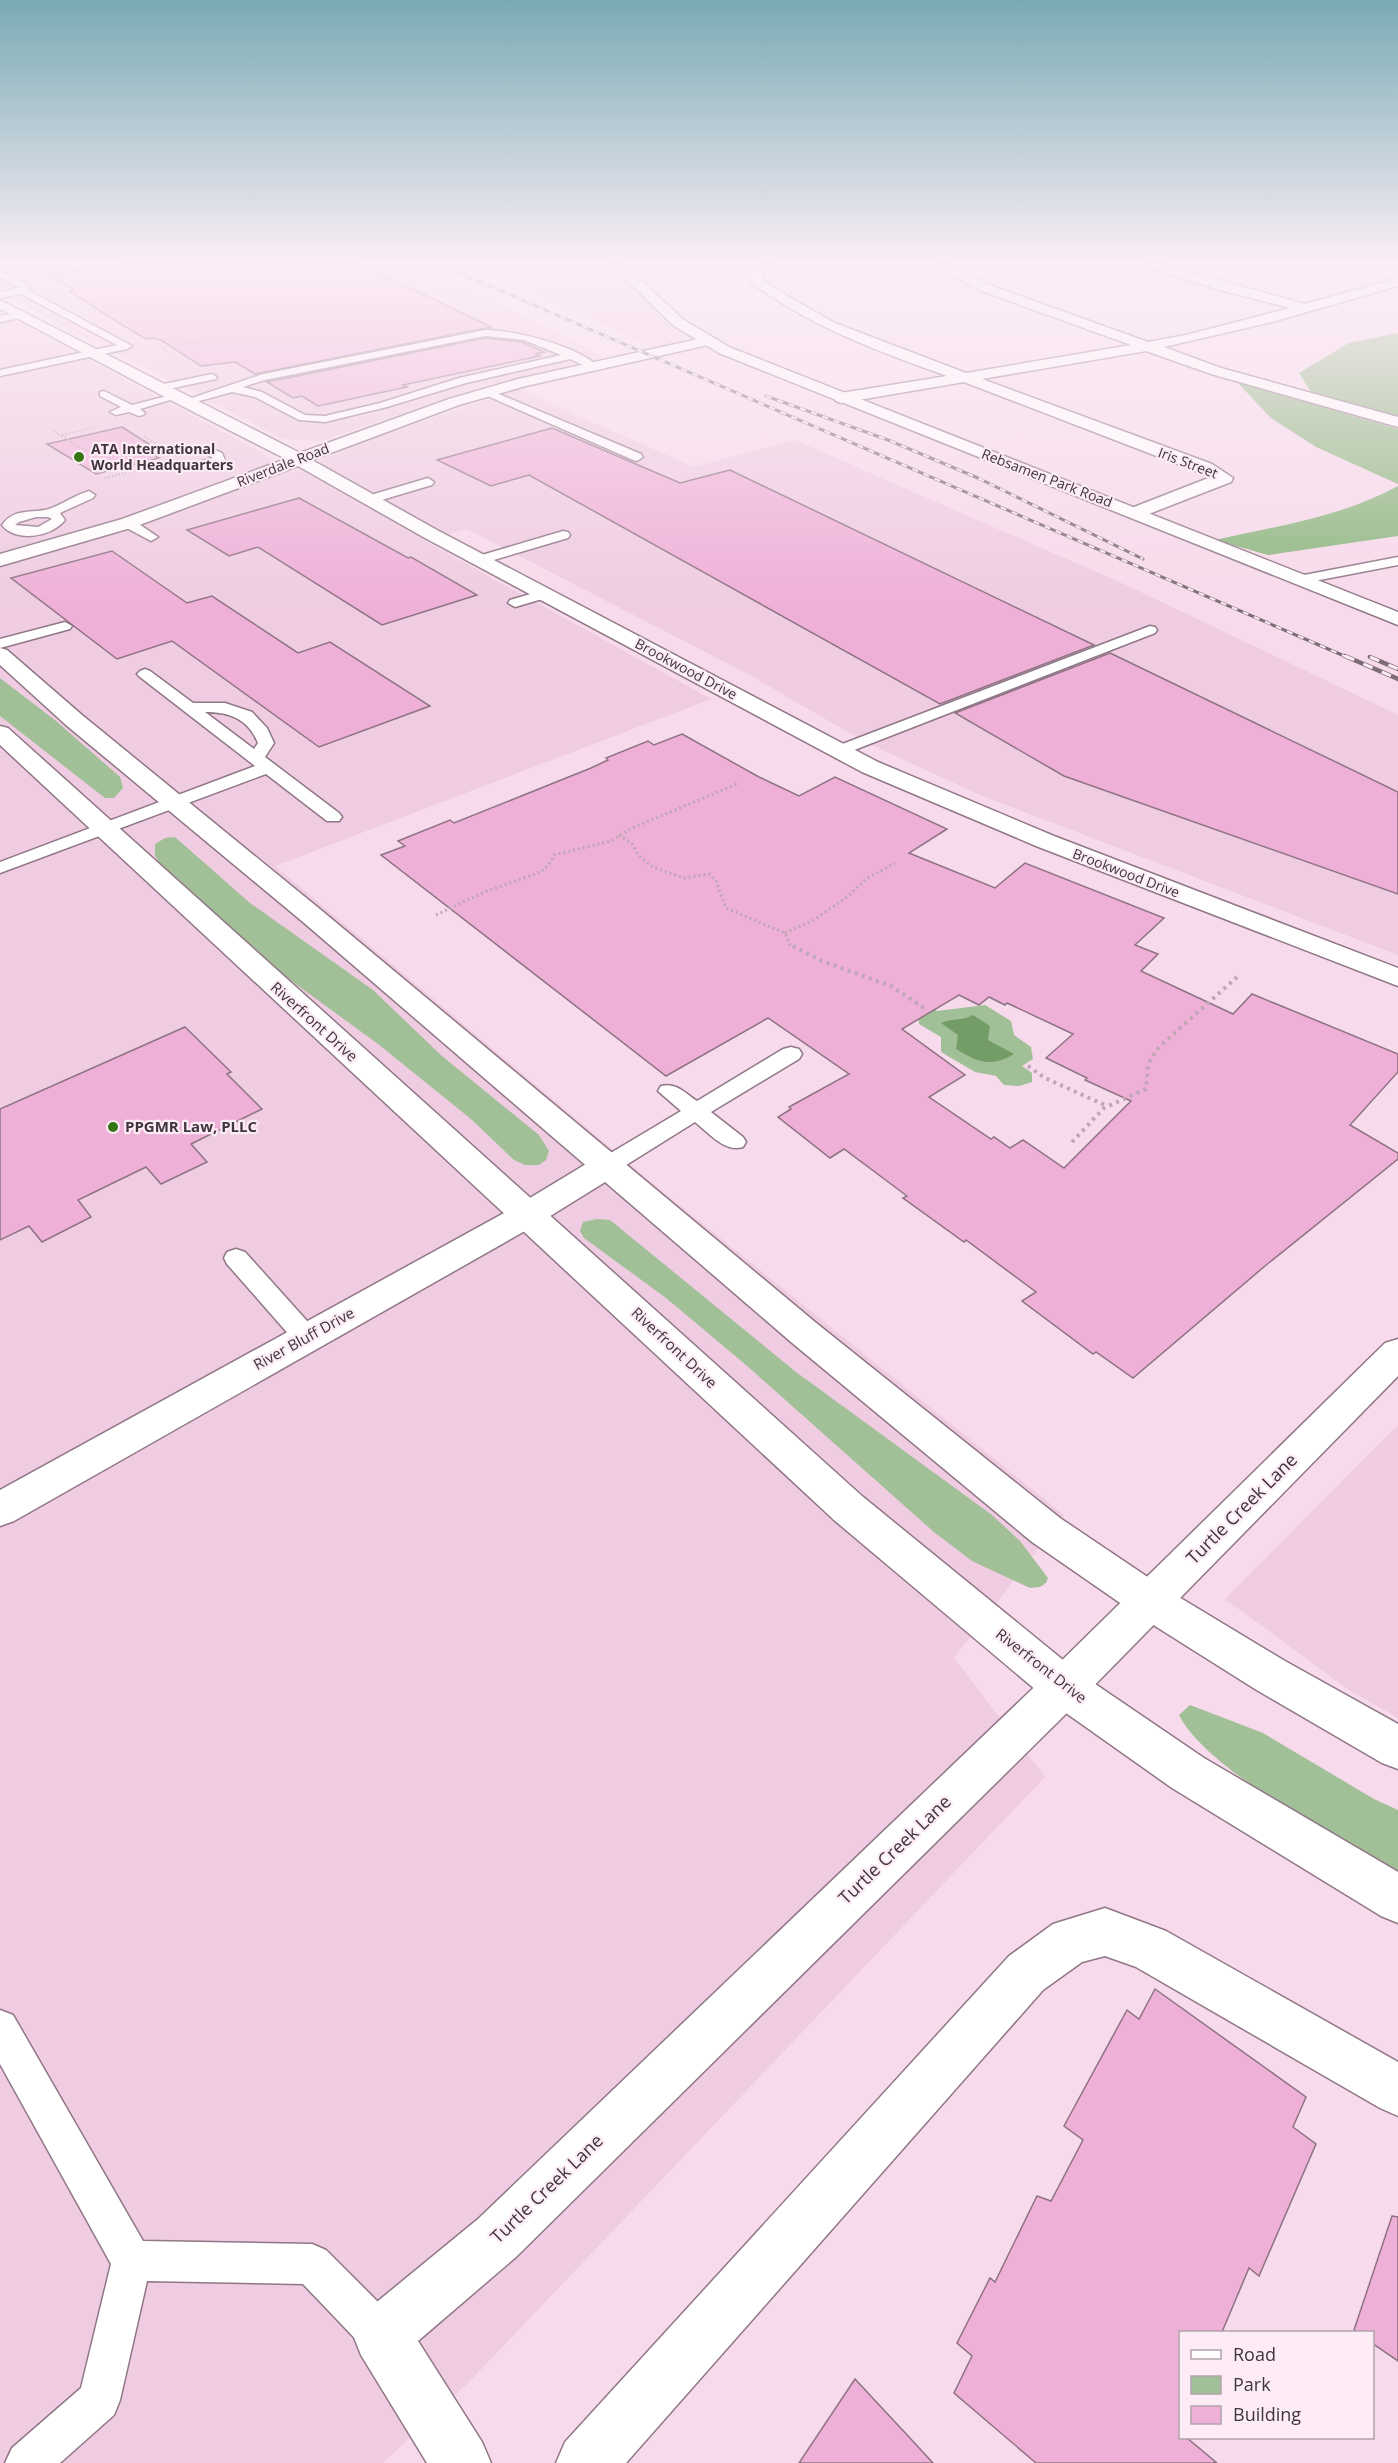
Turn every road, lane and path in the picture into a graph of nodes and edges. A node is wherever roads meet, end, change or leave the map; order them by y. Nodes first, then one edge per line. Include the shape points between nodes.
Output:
1 (141, 379) edge
2 (206, 379) edge
3 (257, 379) edge
4 (469, 379) edge
5 (540, 379) edge
6 (796, 379) edge
7 (958, 379) edge
8 (967, 379) edge
9 (1244, 379) edge
10 (230, 388) junction
11 (487, 392) junction
12 (104, 394) dead end
13 (173, 396) junction
14 (841, 398) junction
15 (131, 408) junction
16 (116, 412) dead end
17 (147, 417) dead end
18 (1398, 422) edge
19 (54, 431) dead end
20 (136, 432) dead end
21 (208, 451) dead end
22 (88, 452) dead end
23 (637, 457) dead end
24 (298, 460) junction
25 (200, 466) dead end
26 (104, 479) dead end
27 (429, 482) dead end
28 (88, 495) dead end
29 (368, 500) junction
30 (50, 513) junction
31 (1135, 513) junction
32 (128, 523) junction
33 (44, 529) junction
34 (563, 535) dead end
35 (151, 537) dead end
36 (64, 542) junction
37 (0, 560) edge
38 (480, 560) junction
39 (1398, 561) edge
40 (1299, 580) junction
41 (544, 594) junction
42 (515, 603) dead end
43 (1398, 619) edge
44 (65, 626) dead end
45 (1150, 630) dead end
46 (0, 644) edge
47 (0, 654) edge
48 (145, 674) dead end
49 (190, 708) junction
50 (0, 733) edge
51 (838, 751) junction
52 (262, 763) junction
53 (739, 783) dead end
54 (175, 802) junction
55 (333, 817) dead end
56 (104, 830) junction
57 (619, 835) junction
58 (895, 863) dead end
59 (0, 868) edge
60 (436, 915) dead end
61 (785, 933) junction
62 (1237, 976) dead end
63 (1398, 978) edge
64 (924, 1008) dead end
65 (791, 1054) dead end
66 (1028, 1066) dead end
67 (669, 1091) dead end
68 (1108, 1106) junction
69 (696, 1112) junction
70 (735, 1142) dead end
71 (1072, 1142) dead end
72 (607, 1166) junction
73 (527, 1215) junction
74 (236, 1258) dead end
75 (307, 1338) junction
76 (1398, 1353) edge
77 (0, 1509) edge
78 (1150, 1600) junction
79 (1064, 1687) junction
80 (1398, 1749) edge
81 (1398, 1899) edge
82 (0, 2028) edge
83 (1398, 2090) edge
84 (132, 2261) junction
85 (381, 2335) junction
86 (27, 2463) edge
87 (461, 2463) edge
88 (586, 2463) edge

1 - 13 street, Brookwood Drive
2 - 13 lane
3 - 10 lane
4 - 10 lane via 325,419 303,417 258,394
5 - 11 street, Riverdale Road
6 - 14 street, Rebsamen Park Road
7 - 14 street
8 - 31 street, Iris Street via 1225,478
9 - 18 street
10 - 13 lane via 207,398
11 - 23 lane
11 - 24 street, Riverdale Road
12 - 15 lane
13 - 15 lane
13 - 24 street, Brookwood Drive
14 - 31 street, Rebsamen Park Road
15 - 16 lane
15 - 17 lane
19 - 22 path
20 - 26 path via 182,459
21 - 25 lane via 219,460
24 - 29 street, Brookwood Drive
24 - 32 street, Riverdale Road
27 - 29 lane
28 - 30 lane
29 - 38 street, Brookwood Drive
30 - 33 lane via 59,520
30 - 33 lane via 27,514 8,525 20,531
31 - 40 street, Rebsamen Park Road
32 - 35 lane
32 - 36 street, Riverdale Road
33 - 36 lane
34 - 38 lane
36 - 37 street, Riverdale Road
38 - 41 street, Brookwood Drive
39 - 40 lane
40 - 43 street, Rebsamen Park Road
41 - 42 lane
41 - 51 street, Brookwood Drive
44 - 46 lane
45 - 51 lane
47 - 54 street
48 - 49 lane
49 - 52 lane
49 - 52 lane via 230,709 254,719 266,743
50 - 56 street, Riverfront Drive
51 - 63 street, Brookwood Drive via 1044,842
52 - 54 lane
52 - 55 lane
53 - 57 path
54 - 56 lane
54 - 72 street
56 - 59 lane
56 - 73 street, Riverfront Drive
57 - 60 path via 611,841 554,855 541,872
57 - 61 path via 653,867 684,878 709,874 717,881 726,908
58 - 61 path via 866,879 814,920
61 - 64 path via 790,945 891,986
62 - 68 path via 1151,1058 1146,1089 1137,1097
65 - 69 lane
66 - 68 path
67 - 69 lane
68 - 71 path via 1089,1120
69 - 70 lane
69 - 72 lane
72 - 73 street, River Bluff Drive
72 - 78 street via 1046,1530
73 - 75 street, River Bluff Drive
73 - 79 street, Riverfront Drive via 848,1508
74 - 75 lane
75 - 77 street, River Bluff Drive
76 - 78 street, Turtle Creek Lane
78 - 79 street, Turtle Creek Lane
78 - 80 street via 1270,1676
79 - 81 street, Riverfront Drive via 1188,1773
79 - 85 street, Turtle Creek Lane via 497,2238
82 - 84 lane
83 - 88 street via 1149,1948 1105,1932 1070,1941 1026,1973
84 - 85 lane via 312,2264
84 - 86 lane via 99,2400
85 - 87 street

